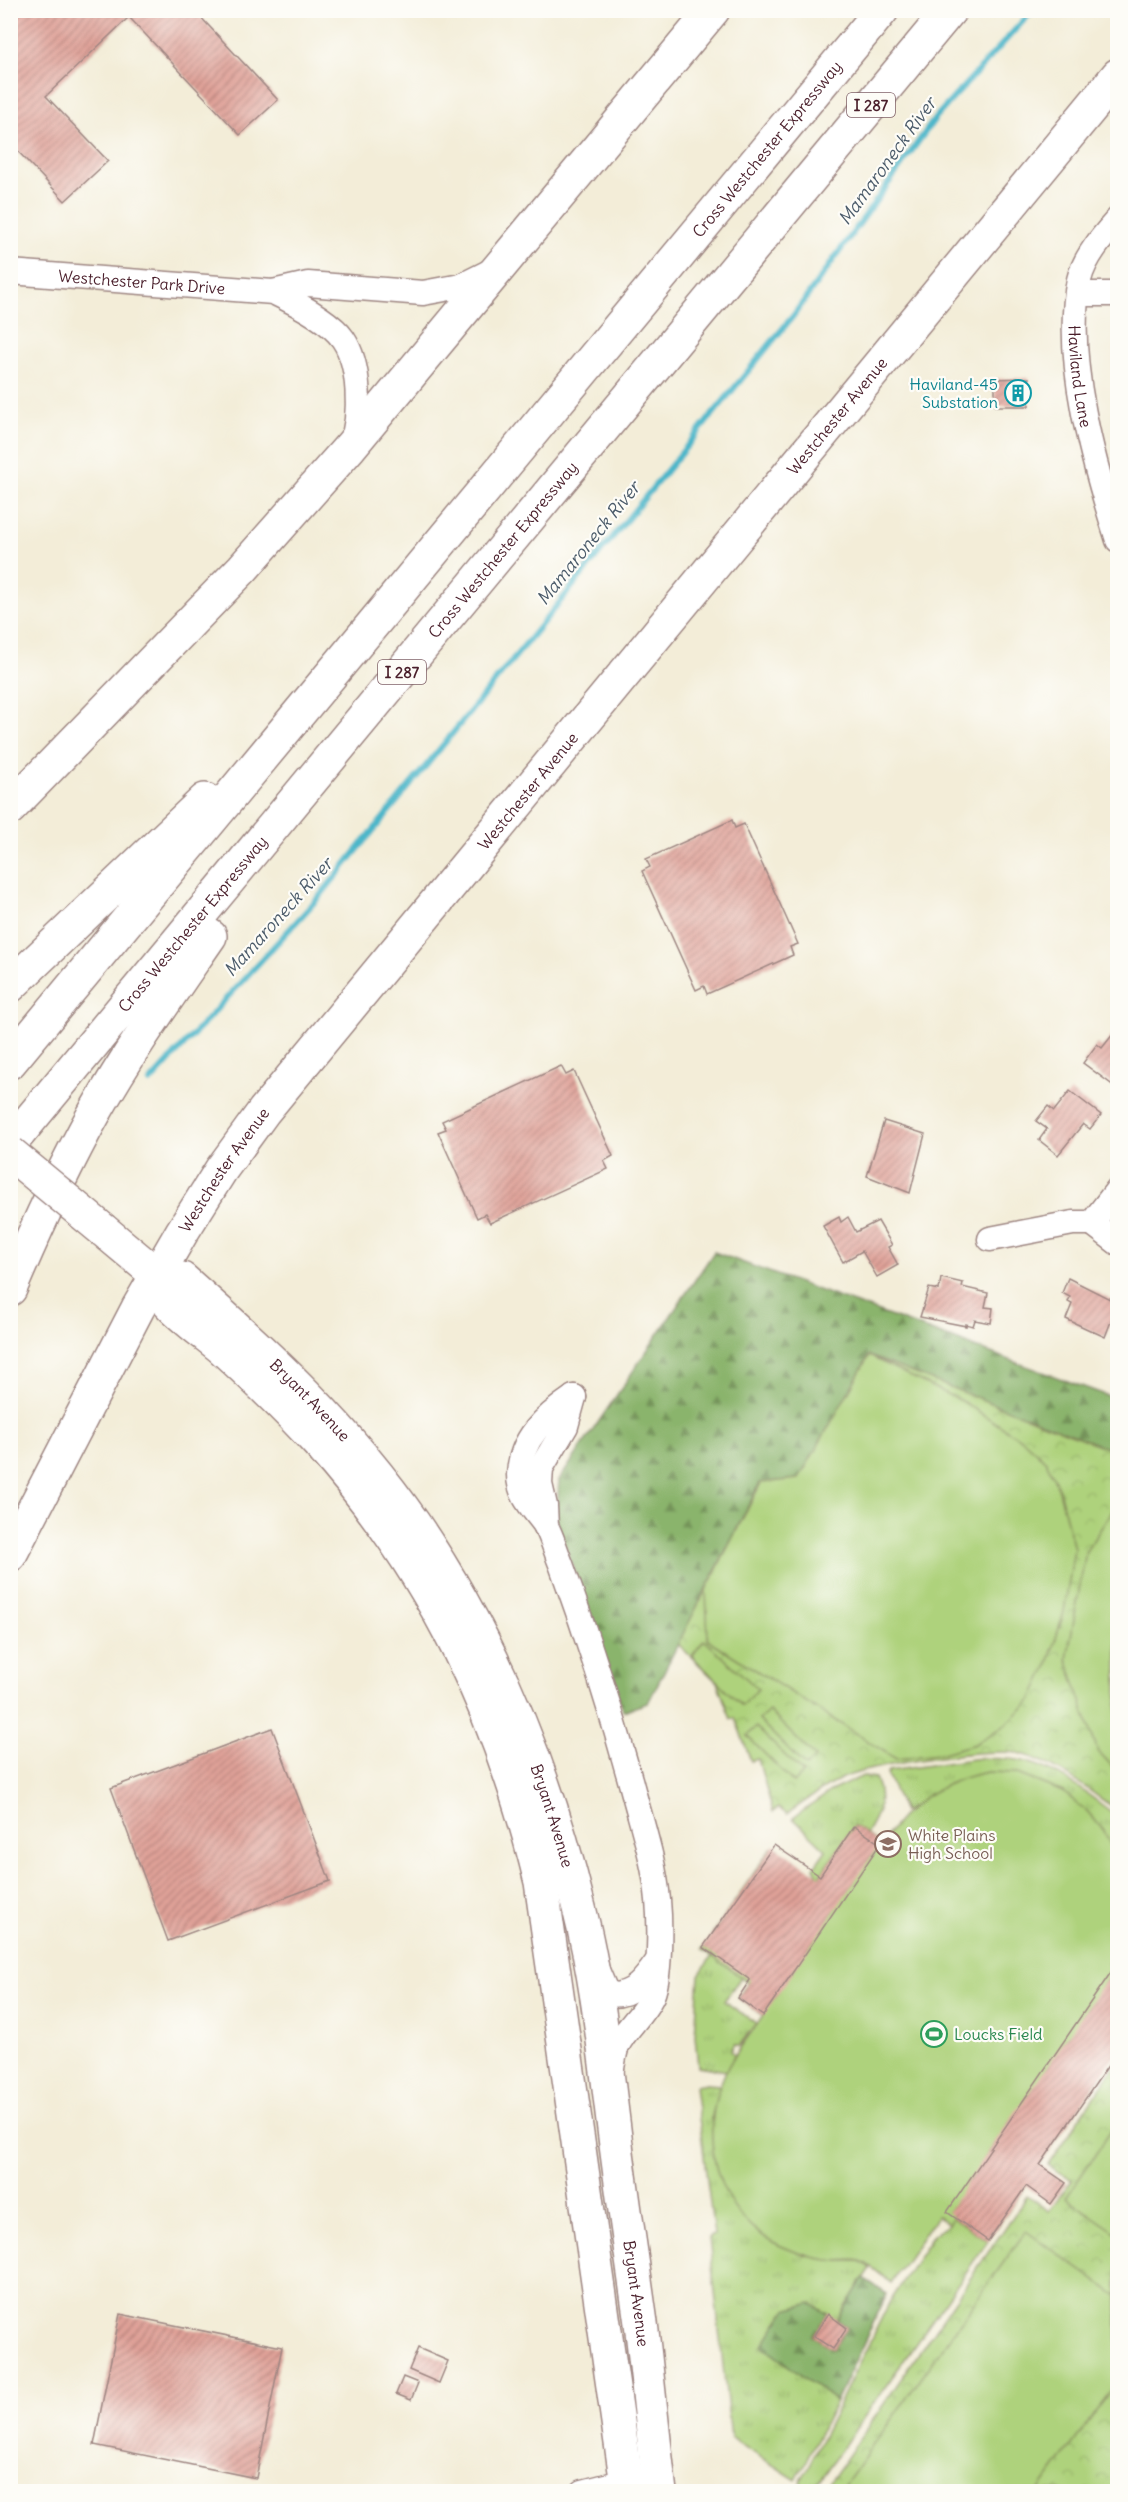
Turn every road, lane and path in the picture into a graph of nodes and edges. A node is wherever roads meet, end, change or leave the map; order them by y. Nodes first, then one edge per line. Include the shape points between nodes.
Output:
1 (713, 10) edge
2 (882, 10) edge
3 (950, 10) edge
4 (1118, 75) edge
5 (1118, 219) edge
6 (499, 267) junction
7 (10, 272) edge
8 (273, 292) junction
9 (1078, 294) junction
10 (1118, 294) edge
11 (350, 447) junction
12 (1118, 540) edge
13 (313, 697) junction
14 (346, 739) junction
15 (10, 808) edge
16 (10, 986) edge
17 (10, 1062) edge
18 (10, 1144) edge
19 (10, 1153) edge
20 (1118, 1189) edge
21 (1092, 1223) junction
22 (990, 1239) dead end
23 (1118, 1243) edge
24 (157, 1275) junction
25 (10, 1288) edge
26 (194, 1324) junction
27 (117, 1351) junction
28 (546, 1527) dead end
29 (10, 1555) edge
30 (588, 1950) junction
31 (657, 1962) junction
32 (608, 2085) junction
33 (659, 2482) edge
34 (627, 2486) edge
35 (583, 2492) edge

1 - 6 main road
2 - 13 main road, Cross Westchester Expressway
3 - 14 main road, Cross Westchester Expressway / I 287
4 - 24 main road, Westchester Avenue via 264,1111 215,1179
5 - 9 street, Haviland Lane via 1088,259
6 - 8 street, Westchester Park Drive via 461,286 423,293 308,284
6 - 11 main road
7 - 8 street, Westchester Park Drive
8 - 11 street, Westchester Park Drive via 329,324 343,339 354,369 358,412
9 - 10 street
9 - 12 street, Haviland Lane via 1079,384 1101,488
11 - 15 main road via 219,595
13 - 16 main road
13 - 17 main road, Cross Westchester Expressway
14 - 18 main road, Cross Westchester Expressway / I 287
14 - 25 main road via 160,1006 120,1070 56,1187
19 - 24 main road, Bryant Avenue, bridge
20 - 21 street
21 - 22 street
21 - 23 street
24 - 26 main road, Bryant Avenue via 165,1299
24 - 27 main road, Westchester Avenue
24 - 30 main road, Bryant Avenue via 182,1279 296,1382 377,1474 420,1534 489,1653 528,1743 562,1842
26 - 27 main road via 152,1329
26 - 34 main road, Bryant Avenue via 288,1409 357,1489 441,1615 501,1745 525,1814 541,1882
27 - 29 main road, Westchester Avenue
28 - 31 street via 615,1722 640,1819 658,1898
30 - 31 street via 605,1989 612,1995 638,1986
30 - 32 main road, Bryant Avenue
31 - 32 street via 651,1998 617,2047
32 - 33 main road, Bryant Avenue
33 - 34 street
34 - 35 street

